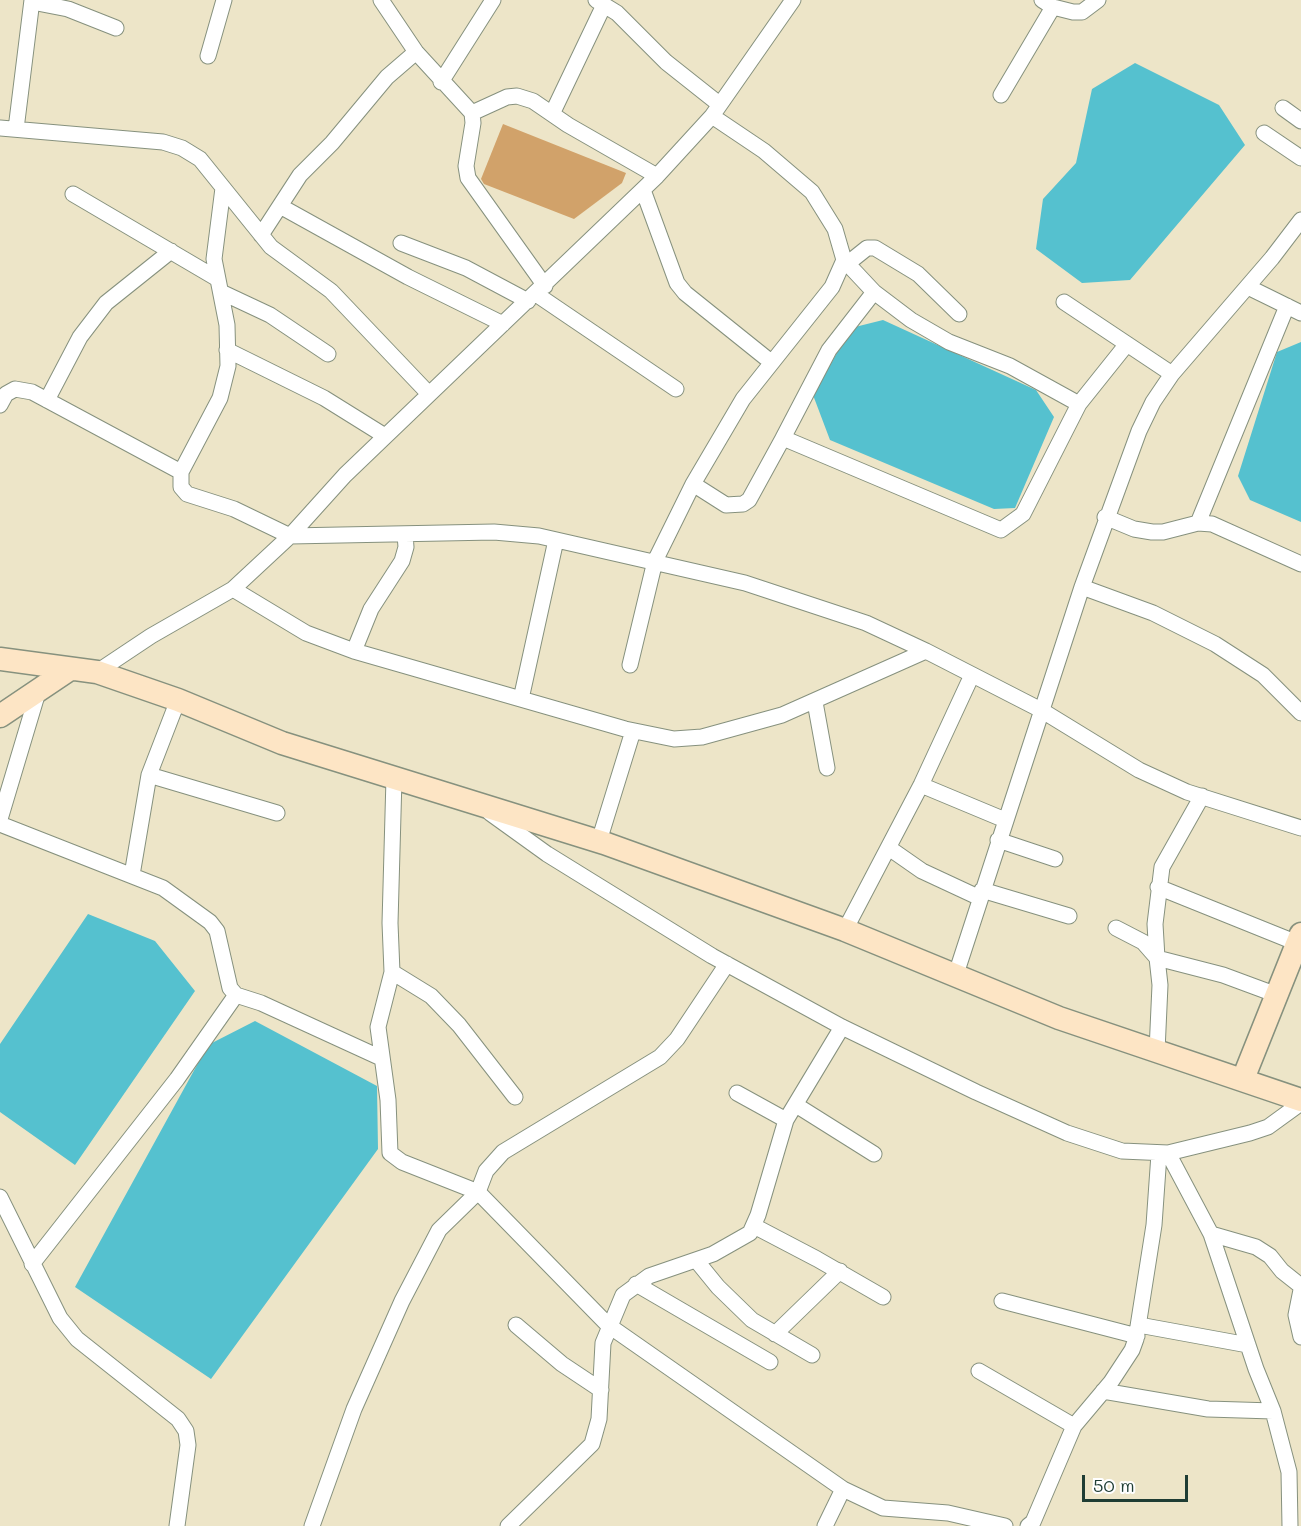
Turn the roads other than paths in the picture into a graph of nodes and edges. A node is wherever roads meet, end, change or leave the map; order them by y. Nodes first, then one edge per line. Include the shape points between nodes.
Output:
1 (224, 0) edge
2 (381, 0) edge
3 (493, 0) edge
4 (793, 0) edge
5 (1098, 0) edge
6 (32, 1) edge
7 (600, 2) edge
8 (1048, 3) edge
9 (116, 28) dead end
10 (416, 52) junction
11 (208, 56) dead end
12 (441, 82) junction
13 (1001, 95) dead end
14 (1283, 108) dead end
15 (716, 110) junction
16 (472, 113) junction
17 (552, 114) junction
18 (1301, 121) edge
19 (5, 131) edge
20 (1264, 133) dead end
21 (1301, 158) edge
22 (657, 176) junction
23 (223, 188) junction
24 (643, 190) junction
25 (73, 194) dead end
26 (280, 206) junction
27 (1301, 220) edge
28 (261, 235) junction
29 (401, 243) dead end
30 (171, 251) junction
31 (846, 262) junction
32 (219, 285) junction
33 (1248, 287) junction
34 (874, 292) junction
35 (536, 293) junction
36 (1064, 302) dead end
37 (1294, 309) edge
38 (959, 314) dead end
39 (503, 324) junction
40 (1127, 344) junction
41 (227, 350) junction
42 (328, 354) dead end
43 (771, 362) junction
44 (1172, 374) junction
45 (7, 386) edge
46 (676, 389) dead end
47 (429, 394) junction
48 (47, 400) junction
49 (1079, 404) junction
50 (0, 405) edge
51 (385, 436) junction
52 (783, 438) junction
53 (181, 472) junction
54 (693, 484) junction
55 (1106, 517) junction
56 (1198, 523) junction
57 (405, 535) junction
58 (290, 536) junction
59 (556, 540) junction
60 (655, 561) junction
61 (1301, 564) edge
62 (1082, 587) junction
63 (233, 590) junction
64 (354, 651) junction
65 (926, 651) junction
66 (0, 659) edge
67 (630, 665) dead end
68 (70, 669) junction
69 (97, 672) junction
70 (972, 675) junction
71 (38, 692) junction
72 (521, 699) junction
73 (178, 700) junction
74 (814, 702) junction
75 (1041, 710) junction
76 (1301, 712) edge
77 (0, 716) edge
78 (633, 731) junction
79 (827, 768) dead end
80 (149, 776) junction
81 (394, 778) junction
82 (921, 785) junction
83 (1202, 796) junction
84 (476, 802) junction
85 (277, 813) dead end
86 (0, 819) edge
87 (1005, 820) junction
88 (0, 824) edge
89 (1301, 828) edge
90 (998, 840) junction
91 (599, 841) junction
92 (889, 848) junction
93 (1055, 859) dead end
94 (132, 875) junction
95 (1158, 887) junction
96 (981, 894) junction
97 (1069, 916) dead end
98 (1116, 928) dead end
99 (845, 930) junction
100 (1299, 938) edge
101 (1157, 958) junction
102 (727, 964) junction
103 (392, 972) junction
104 (956, 974) junction
105 (236, 995) junction
106 (1277, 995) junction
107 (842, 1027) junction
108 (1157, 1051) junction
109 (381, 1058) junction
110 (1243, 1079) junction
111 (737, 1093) dead end
112 (516, 1097) dead end
113 (1301, 1101) edge
114 (796, 1105) junction
115 (786, 1120) junction
116 (874, 1154) dead end
117 (1164, 1154) junction
118 (478, 1192) junction
119 (0, 1197) edge
120 (754, 1226) junction
121 (1211, 1234) junction
122 (696, 1260) junction
123 (32, 1264) junction
124 (840, 1271) junction
125 (636, 1284) junction
126 (1301, 1288) edge
127 (883, 1297) dead end
128 (1002, 1301) dead end
129 (516, 1325) dead end
130 (608, 1325) junction
131 (1138, 1330) junction
132 (775, 1334) junction
133 (1301, 1337) edge
134 (1248, 1345) junction
135 (812, 1355) dead end
136 (770, 1362) dead end
137 (979, 1371) dead end
138 (601, 1390) junction
139 (1103, 1391) junction
140 (1273, 1411) junction
141 (1074, 1426) junction
142 (843, 1489) junction
143 (177, 1526) edge
144 (312, 1526) edge
145 (508, 1526) edge
146 (825, 1526) edge
147 (1005, 1526) edge
148 (1028, 1526) edge
149 (1290, 1526) edge

1 - 11 street
2 - 10 street
3 - 12 street
4 - 15 street
5 - 8 street via 1082,12 1065,11
6 - 9 street via 68,9
6 - 19 street
7 - 15 street via 617,13
7 - 17 street
8 - 13 street
10 - 12 street
10 - 26 street via 387,77 300,175
12 - 16 street
14 - 18 street
15 - 22 street
15 - 31 street via 812,192 836,229
16 - 17 street via 517,96
16 - 35 street via 468,178
17 - 22 street
19 - 23 street via 164,142 200,159
20 - 21 street
22 - 24 street
23 - 28 street
23 - 32 street via 214,259
24 - 35 street
24 - 43 street via 684,293
25 - 30 street
26 - 28 street
26 - 39 street
27 - 33 street
28 - 47 street via 271,247 331,291
29 - 35 street
30 - 32 street
30 - 48 street via 106,303 80,338
31 - 34 street
31 - 38 street via 867,248 875,248 927,280
31 - 43 street
32 - 41 street via 227,325
32 - 42 street
33 - 37 street
33 - 44 street
34 - 49 street via 931,332 1010,366
34 - 52 street via 829,350
35 - 39 street
35 - 46 street
36 - 40 street
37 - 56 street
39 - 47 street
40 - 44 street
40 - 49 street
41 - 51 street via 324,398
41 - 53 street via 228,366 220,398
43 - 54 street via 743,399
44 - 55 street via 1139,431
45 - 48 street
45 - 50 street
47 - 51 street
48 - 53 street
49 - 52 street via 1023,514 1001,530
51 - 58 street
52 - 54 street via 749,500 743,504 726,504
53 - 58 street via 180,487 187,494 234,509
54 - 60 street
55 - 56 street via 1152,532
55 - 62 street
56 - 61 street via 1218,526
57 - 58 street
57 - 59 street via 494,532
57 - 64 street via 402,561 371,609
58 - 63 street
59 - 60 street
59 - 72 street
60 - 65 street via 756,586 866,623
60 - 67 street
62 - 75 street
62 - 76 street via 1153,613 1223,649 1263,675
63 - 64 street via 306,633
63 - 69 street
64 - 72 street
65 - 70 street
65 - 74 street
66 - 68 street
68 - 69 street
68 - 71 street
69 - 73 street
70 - 75 street
70 - 82 street
71 - 77 street
71 - 86 street
72 - 78 street
73 - 80 street
73 - 81 street via 282,743
74 - 78 street via 782,715 702,736 674,739
74 - 79 street
75 - 83 street via 1139,770
75 - 87 street
78 - 91 street
80 - 85 street
80 - 94 street
81 - 84 street
81 - 103 street
82 - 87 street
82 - 92 street
83 - 89 street
83 - 95 street via 1162,867
84 - 91 street
84 - 102 street via 556,860
87 - 90 street
88 - 94 street
90 - 93 street
90 - 96 street
91 - 99 street
92 - 96 street via 922,871
92 - 99 street
94 - 105 street via 163,888 210,921 217,931 230,988
95 - 100 street
95 - 101 street
96 - 97 street
96 - 104 street
98 - 101 street via 1143,942
99 - 104 street
100 - 106 street
101 - 106 street via 1223,975
101 - 108 street
102 - 107 street
102 - 118 street via 677,1039 660,1057 503,1152 486,1171
103 - 109 street via 378,1028
103 - 112 street via 431,996
104 - 108 street via 1059,1018
105 - 109 street
105 - 123 street via 177,1079
106 - 110 street
107 - 114 street
107 - 117 street via 1067,1133 1122,1151
108 - 110 street
109 - 118 street via 388,1100 390,1153 402,1162
110 - 113 street
111 - 115 street
113 - 117 street via 1268,1127
114 - 115 street
114 - 116 street
115 - 120 street
117 - 121 street
117 - 131 street
118 - 130 street
118 - 144 street via 439,1230 424,1256 354,1409
119 - 123 street
120 - 122 street via 742,1238
120 - 124 street
121 - 126 street via 1256,1247
121 - 134 street
122 - 125 street
122 - 132 street via 739,1308
123 - 143 street via 60,1318 77,1339 178,1419 186,1431 188,1445
124 - 127 street
124 - 132 street
125 - 130 street via 623,1295
125 - 136 street
126 - 133 street via 1296,1315
128 - 131 street via 1043,1314
129 - 138 street via 562,1364
130 - 138 street via 603,1342
130 - 142 street
131 - 134 street
131 - 139 street via 1125,1363
132 - 135 street
134 - 140 street
137 - 141 street
138 - 145 street via 592,1444
139 - 140 street via 1186,1406
139 - 141 street
140 - 149 street via 1289,1472
141 - 148 street
142 - 146 street
142 - 147 street via 883,1508 948,1513

